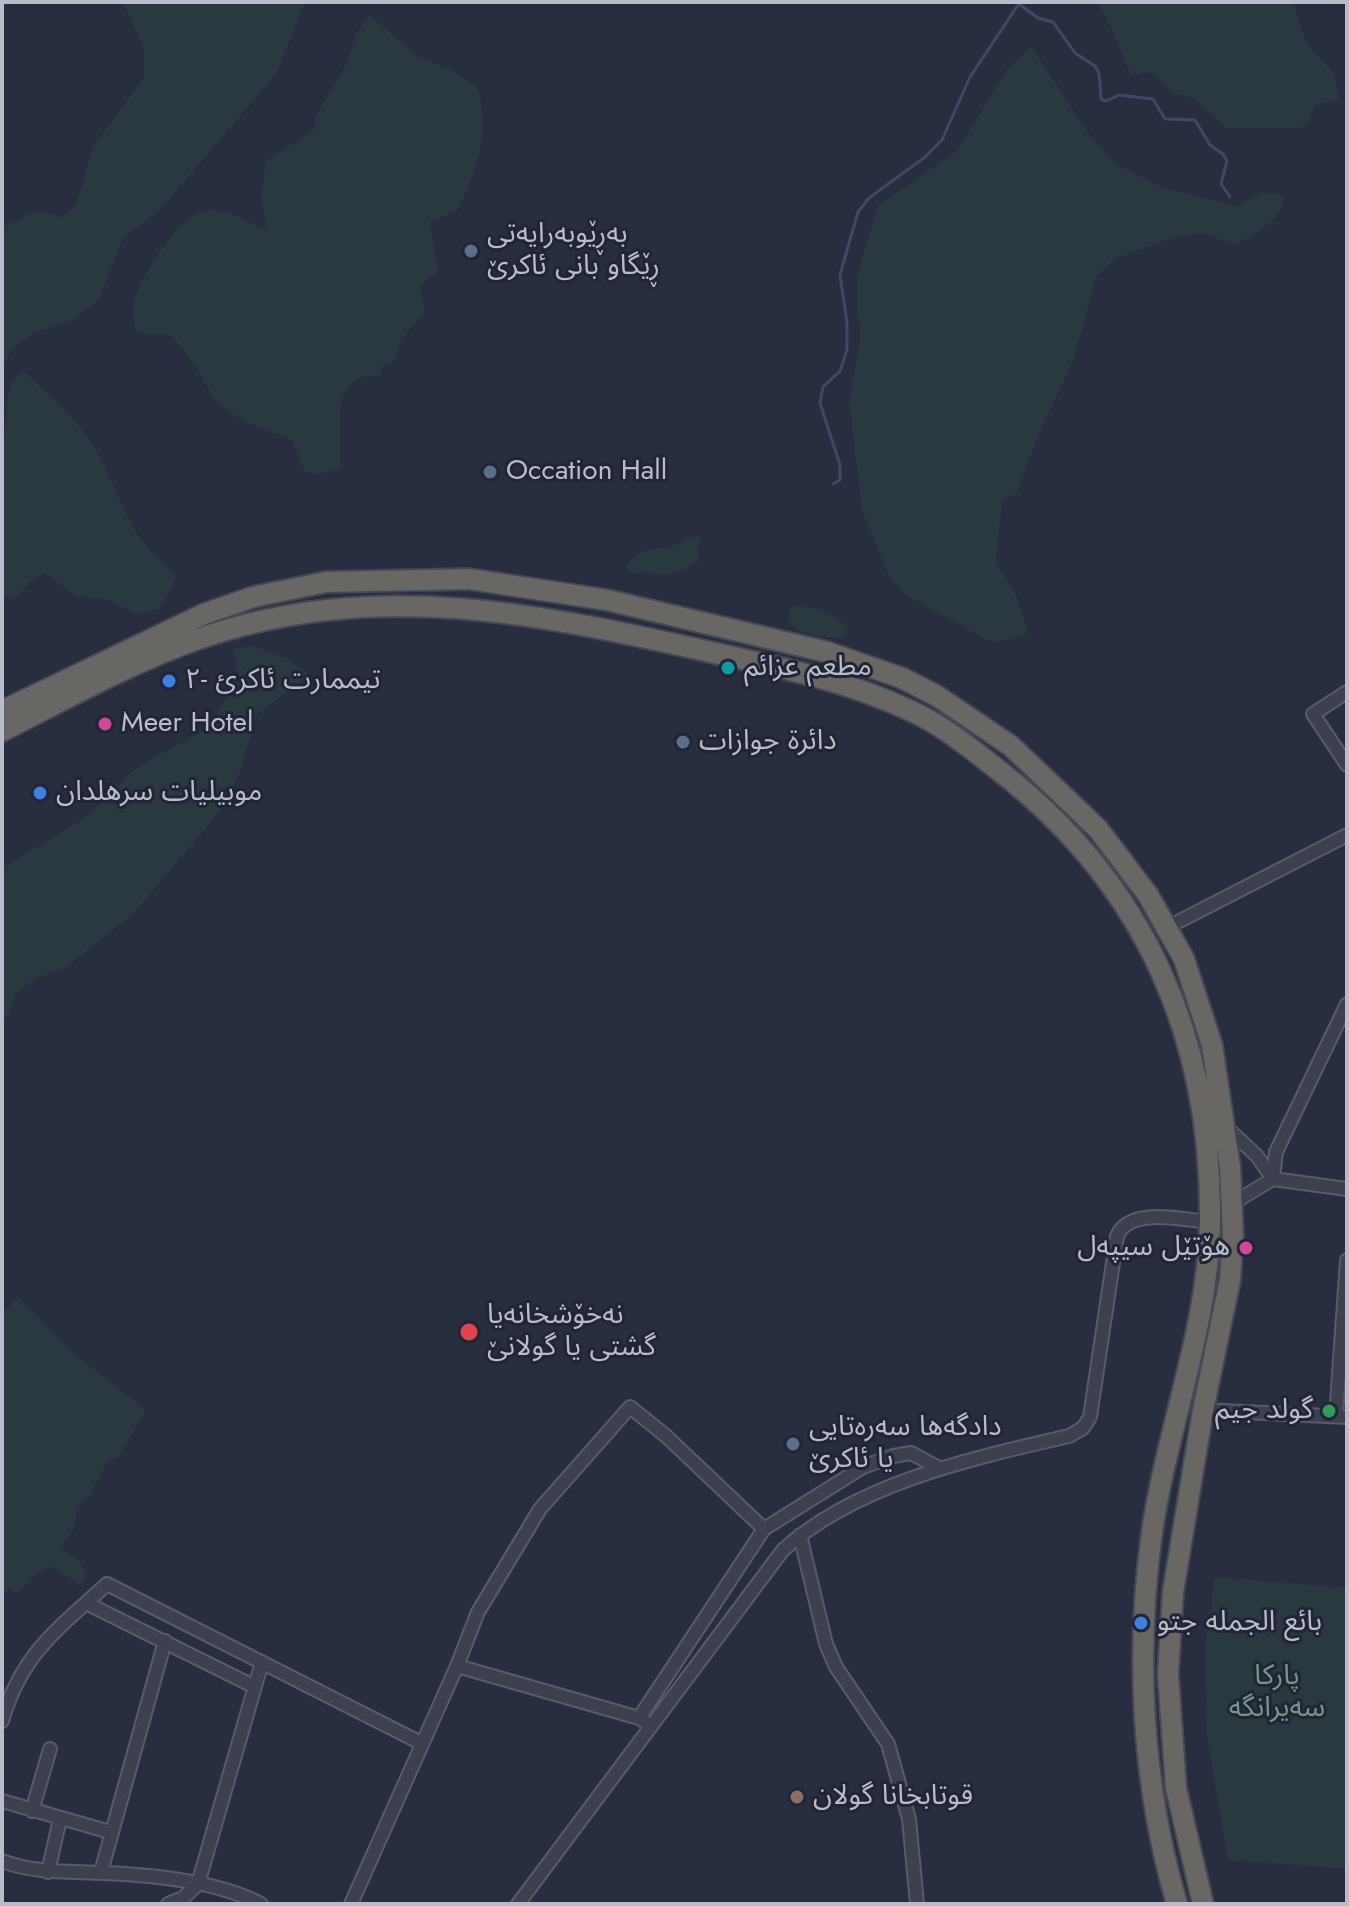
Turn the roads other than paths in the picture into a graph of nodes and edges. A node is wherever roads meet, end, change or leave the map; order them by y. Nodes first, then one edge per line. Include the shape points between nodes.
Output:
1 (727, 628) junction
2 (718, 653) junction
3 (1347, 692) edge
4 (2, 711) edge
5 (2, 731) edge
6 (1347, 765) edge
7 (1347, 835) edge
8 (1168, 927) junction
9 (1347, 1004) edge
10 (1226, 1127) junction
11 (1273, 1179) junction
12 (1347, 1189) edge
13 (1233, 1203) junction
14 (1210, 1222) junction
15 (1347, 1260) edge
16 (1203, 1410) junction
17 (1341, 1416) edge
18 (939, 1468) junction
19 (764, 1529) junction
20 (800, 1535) junction
21 (86, 1603) junction
22 (165, 1641) junction
23 (262, 1662) junction
24 (457, 1666) junction
25 (255, 1687) junction
26 (2, 1721) edge
27 (645, 1722) junction
28 (421, 1743) junction
29 (50, 1749) dead end
30 (2, 1801) edge
31 (32, 1811) junction
32 (60, 1819) junction
33 (110, 1832) junction
34 (2, 1861) edge
35 (48, 1872) junction
36 (101, 1872) junction
37 (1197, 1874) junction
38 (198, 1884) junction
39 (168, 1904) edge
40 (261, 1904) edge
41 (351, 1904) edge
42 (518, 1904) edge
43 (917, 1904) edge
44 (1177, 1904) edge
45 (1203, 1904) edge
46 (1214, 1904) edge

1 - 2 highway
1 - 4 highway via 607,600 469,579 326,582 253,597 204,614
1 - 8 highway via 827,652 902,678 967,715 1011,746 1098,829
2 - 5 highway via 489,609 371,606 307,612 195,640
2 - 14 highway via 850,685 915,712 1024,790 1085,849 1156,960 1180,1011 1202,1112
3 - 6 street via 1313,714
7 - 8 street
8 - 10 highway via 1201,1005
9 - 11 street via 1281,1140
10 - 11 street
10 - 13 highway
11 - 12 street
11 - 13 street
13 - 16 highway via 1230,1280
14 - 18 street via 1152,1218 1122,1224 1090,1417 1083,1428
14 - 44 highway via 1202,1293 1152,1530 1143,1637 1143,1710 1166,1866
15 - 17 street
16 - 17 street
16 - 37 highway via 1173,1592 1168,1704 1176,1788
18 - 19 street via 911,1453 893,1456 863,1467
18 - 20 street
19 - 24 street via 630,1407 540,1509 478,1612
19 - 27 street
20 - 27 street
20 - 43 street via 826,1644 888,1744 909,1819
21 - 22 street
21 - 23 street via 107,1584
21 - 26 street via 49,1634 23,1669
22 - 25 street
22 - 33 street
23 - 25 street
23 - 28 street
24 - 27 street
24 - 28 street
25 - 38 street
27 - 42 street
28 - 41 street
29 - 31 street
30 - 31 street
31 - 32 street
32 - 33 street
32 - 35 street
33 - 36 street
34 - 35 street
35 - 36 street
36 - 38 street
37 - 45 highway
37 - 46 highway
38 - 39 street
38 - 40 street

